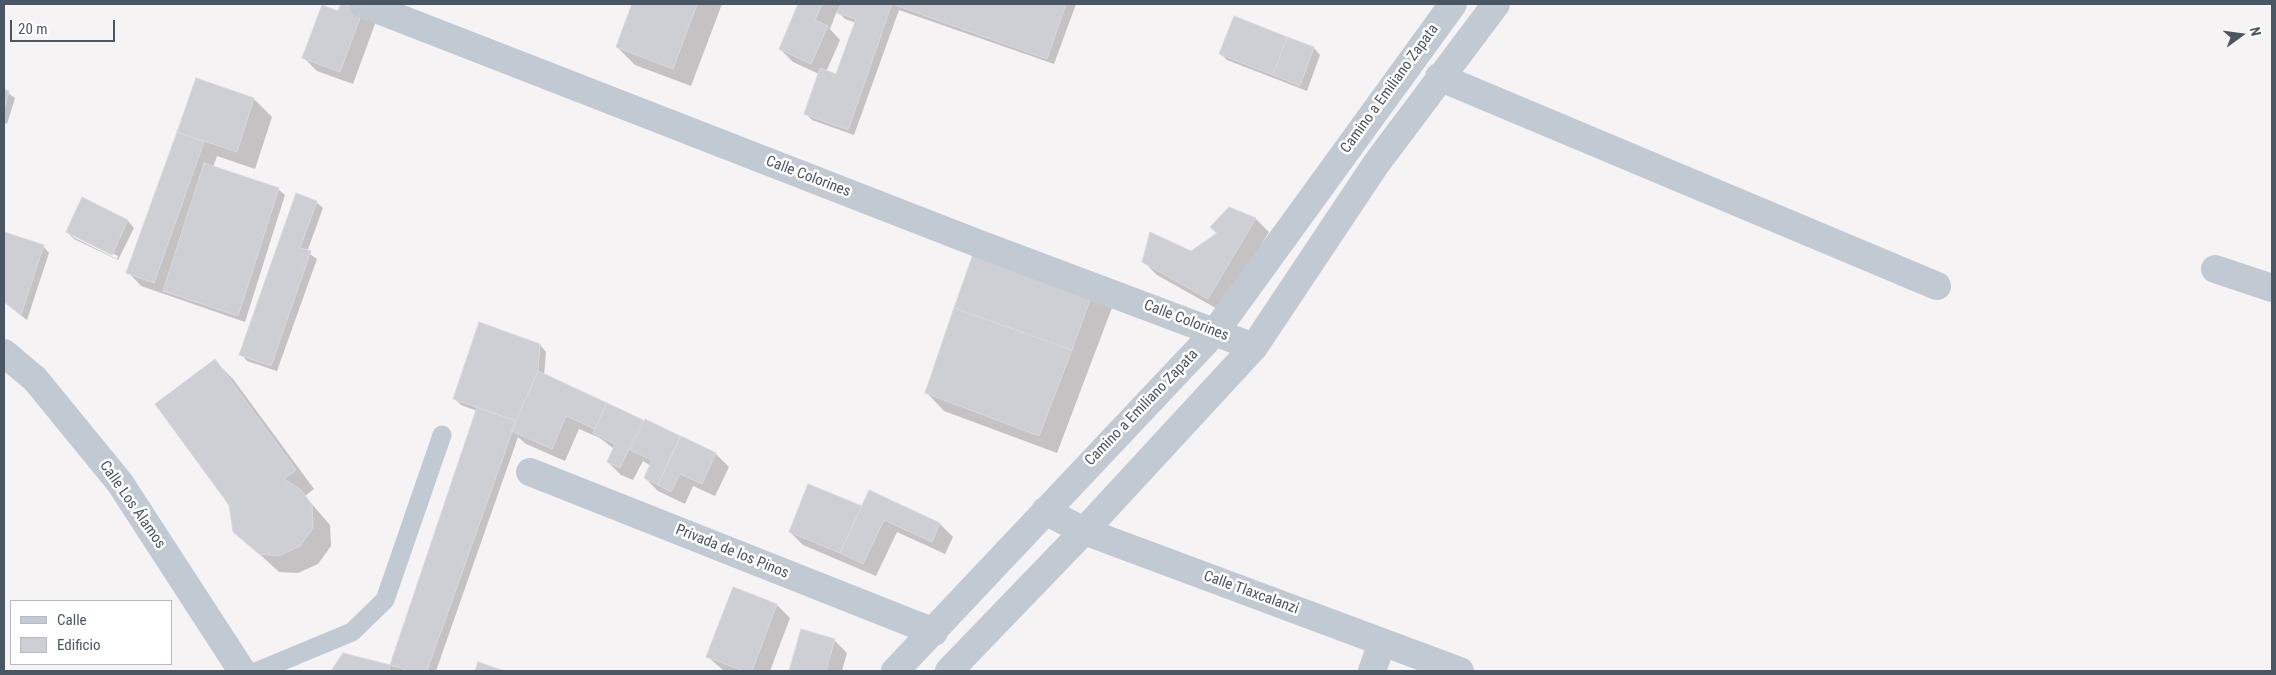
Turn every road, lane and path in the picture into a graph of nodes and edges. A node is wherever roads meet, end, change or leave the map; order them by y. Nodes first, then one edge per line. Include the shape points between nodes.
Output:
1 (363, 4) edge
2 (1453, 4) edge
3 (1496, 4) edge
4 (1439, 77) junction
5 (2215, 269) dead end
6 (1937, 286) dead end
7 (2272, 288) edge
8 (1215, 332) junction
9 (1254, 347) junction
10 (4, 352) edge
11 (442, 435) dead end
12 (530, 472) dead end
13 (1045, 511) junction
14 (1084, 531) junction
15 (934, 632) junction
16 (1382, 642) junction
17 (242, 671) edge
18 (258, 671) edge
19 (895, 671) edge
20 (949, 671) edge
21 (1372, 671) edge
22 (1460, 671) edge

1 - 8 street, Calle Colorines
2 - 8 street, Camino a Emiliano Zapata
3 - 4 street
4 - 6 street
4 - 9 street via 1376,164
5 - 7 street
8 - 9 street, Calle Colorines
8 - 13 street, Camino a Emiliano Zapata
9 - 14 street
10 - 17 street, Calle Los Álamos via 35,379 120,483
11 - 18 lane via 385,600 352,632
12 - 15 street, Privada de los Pinos
13 - 14 street, Calle Tlaxcalanzi
13 - 15 street, Camino a Emiliano Zapata
14 - 16 street, Calle Tlaxcalanzi
14 - 20 street
15 - 19 street, Camino a Emiliano Zapata
16 - 21 street
16 - 22 street, Calle Tlaxcalanzi

